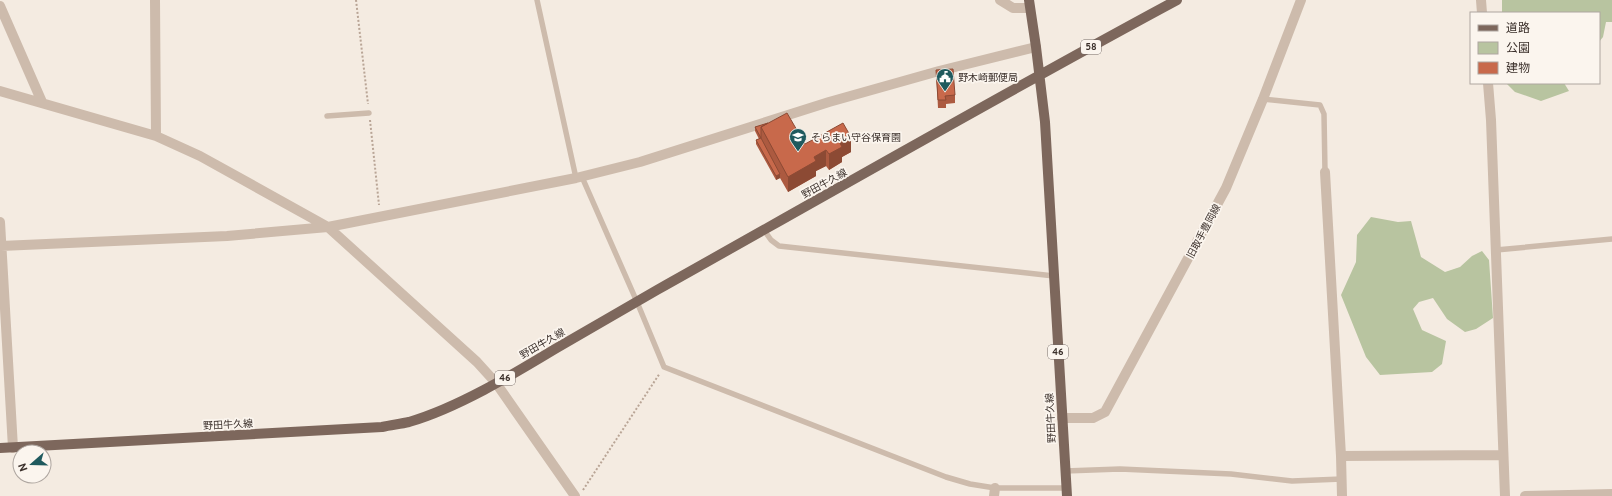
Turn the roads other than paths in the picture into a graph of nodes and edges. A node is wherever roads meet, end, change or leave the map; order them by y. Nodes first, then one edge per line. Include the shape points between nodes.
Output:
1 (156, 0) edge
2 (538, 0) edge
3 (1000, 0) edge
4 (1178, 0) edge
5 (1301, 0) edge
6 (1481, 0) edge
7 (1030, 4) edge
8 (0, 6) edge
9 (1482, 12) edge
10 (1036, 47) junction
11 (1040, 75) junction
12 (1488, 84) edge
13 (0, 91) edge
14 (1263, 99) junction
15 (42, 102) junction
16 (369, 113) dead end
17 (327, 116) dead end
18 (156, 136) junction
19 (1325, 172) joint
20 (579, 177) junction
21 (0, 222) edge
22 (328, 227) junction
23 (764, 230) junction
24 (1612, 239) edge
25 (1, 246) junction
26 (1496, 250) junction
27 (1054, 276) junction
28 (637, 302) junction
29 (496, 383) junction
30 (1062, 418) junction
31 (13, 444) edge
32 (52, 446) edge
33 (0, 448) edge
34 (12, 448) edge
35 (1503, 455) junction
36 (1341, 456) junction
37 (1065, 471) junction
38 (1342, 479) junction
39 (994, 492) edge
40 (1067, 492) edge
41 (1612, 494) edge
42 (575, 496) edge
43 (1342, 496) edge
44 (1505, 496) edge
45 (1525, 496) edge

1 - 18 street
2 - 20 lane
3 - 7 street via 1013,8
4 - 11 main road, 58
5 - 14 street, 旧取手豊岡線
6 - 9 street
7 - 10 main road, 野田牛久線 / 46
8 - 15 street
10 - 11 main road, 野田牛久線 / 46
10 - 20 street via 829,102 640,162
11 - 23 main road, 野田牛久線 / 46
11 - 27 main road, 野田牛久線 / 46
12 - 26 street
13 - 15 street
14 - 19 lane via 1320,104 1324,114
14 - 30 street, 旧取手豊岡線 via 1226,188 1105,412 1093,418
15 - 18 street
16 - 17 lane
18 - 22 street via 200,156
19 - 36 street
20 - 22 street
20 - 28 lane
21 - 25 street
22 - 25 street via 227,236
22 - 29 street via 478,362
23 - 27 lane via 771,240 780,246
23 - 28 main road, 野田牛久線 / 46
24 - 26 lane
25 - 31 street
26 - 35 street
27 - 30 main road, 野田牛久線 / 46
28 - 29 main road, 野田牛久線 / 46
28 - 39 lane via 664,367 946,477
29 - 32 main road, 野田牛久線 / 46 via 409,422 382,427
29 - 42 street
30 - 37 main road, 野田牛久線 / 46
33 - 34 main road, 野田牛久線 / 46
35 - 36 street
35 - 44 street
36 - 38 street
37 - 38 lane via 1120,469 1231,474 1292,481
37 - 40 main road, 野田牛久線 / 46
38 - 43 street
39 - 40 lane
41 - 45 street

